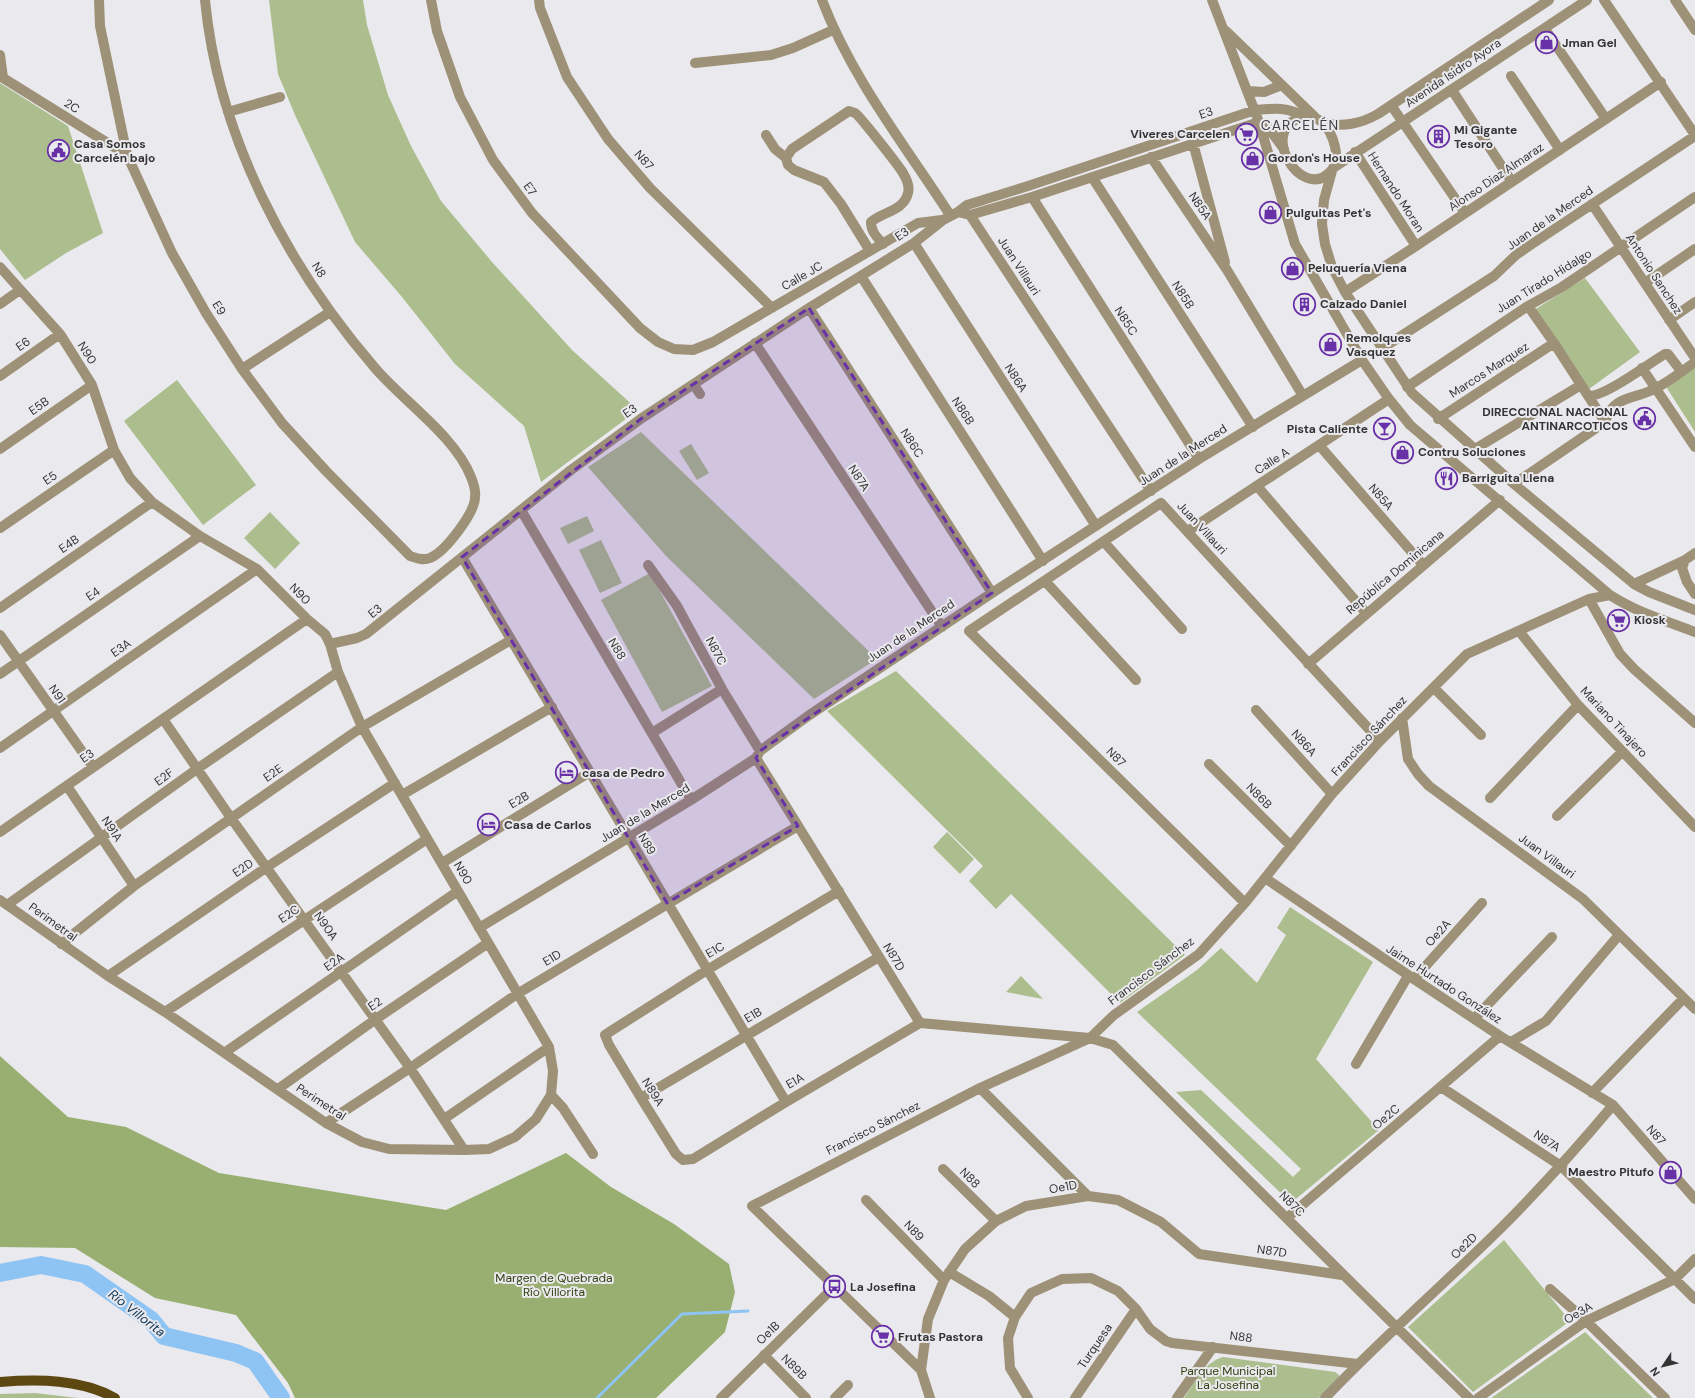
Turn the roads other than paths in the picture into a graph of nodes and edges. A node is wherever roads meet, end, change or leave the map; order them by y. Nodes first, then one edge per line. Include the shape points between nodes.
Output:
1 (99, 0) edge
2 (205, 0) edge
3 (431, 0) edge
4 (538, 0) edge
5 (822, 0) edge
6 (1212, 0) edge
7 (1549, 0) edge
8 (1587, 0) edge
9 (1604, 0) edge
10 (1675, 0) edge
11 (1223, 28) junction
12 (1544, 29) junction
13 (833, 30) junction
14 (1695, 30) edge
15 (0, 55) edge
16 (695, 63) dead end
17 (1511, 76) dead end
18 (1, 77) edge
19 (1661, 82) junction
20 (1282, 86) junction
21 (1452, 90) junction
22 (1248, 91) junction
23 (280, 97) dead end
24 (1391, 105) junction
25 (1255, 110) junction
26 (228, 112) junction
27 (1306, 117) junction
28 (1606, 119) junction
29 (1320, 121) junction
30 (1259, 122) junction
31 (1404, 122) junction
32 (766, 135) dead end
33 (1695, 136) edge
34 (1193, 143) junction
35 (1284, 149) junction
36 (1560, 150) junction
37 (1355, 152) junction
38 (127, 155) junction
39 (1152, 157) junction
40 (786, 158) junction
41 (1333, 169) junction
42 (1092, 177) junction
43 (1512, 182) junction
44 (1032, 197) junction
45 (1695, 197) edge
46 (1592, 204) junction
47 (1465, 213) junction
48 (970, 215) junction
49 (950, 216) junction
50 (914, 243) junction
51 (883, 244) junction
52 (1416, 246) junction
53 (1621, 247) junction
54 (1695, 249) edge
55 (870, 251) junction
56 (0, 267) edge
57 (1227, 270) junction
58 (861, 276) junction
59 (1644, 283) junction
60 (20, 290) junction
61 (1345, 292) junction
62 (1695, 302) edge
63 (0, 304) edge
64 (1528, 306) junction
65 (772, 308) junction
66 (809, 308) junction
67 (330, 312) junction
68 (1669, 320) junction
69 (60, 334) junction
70 (755, 343) junction
71 (1554, 343) junction
72 (674, 349) joint
73 (1381, 349) junction
74 (1695, 358) edge
75 (1362, 360) junction
76 (1695, 362) edge
77 (1642, 368) junction
78 (242, 369) junction
79 (1681, 371) junction
80 (0, 376) edge
81 (92, 385) junction
82 (694, 385) junction
83 (1581, 385) junction
84 (1407, 387) junction
85 (1609, 389) junction
86 (1656, 389) junction
87 (700, 394) dead end
88 (1303, 396) junction
89 (1589, 396) junction
90 (1389, 400) junction
91 (1610, 409) junction
92 (1438, 419) junction
93 (1605, 422) junction
94 (1253, 427) junction
95 (1319, 445) junction
96 (1695, 447) edge
97 (0, 449) edge
98 (1475, 449) junction
99 (114, 450) junction
100 (1199, 459) junction
101 (1514, 484) junction
102 (1256, 486) junction
103 (1151, 492) junction
104 (1500, 500) junction
105 (152, 502) junction
106 (520, 510) junction
107 (1096, 526) junction
108 (0, 528) edge
109 (1188, 531) junction
110 (200, 536) junction
111 (1104, 542) junction
112 (1695, 553) edge
113 (462, 557) junction
114 (430, 558) joint
115 (1685, 560) junction
116 (1043, 561) junction
117 (648, 565) dead end
118 (1423, 565) junction
119 (257, 569) junction
120 (1046, 581) junction
121 (1634, 584) junction
122 (992, 593) junction
123 (1695, 594) edge
124 (1610, 595) junction
125 (1589, 599) junction
126 (0, 608) edge
127 (1695, 610) edge
128 (1366, 613) junction
129 (307, 619) junction
130 (942, 627) junction
131 (1182, 629) dead end
132 (969, 630) joint
133 (1519, 631) junction
134 (1695, 632) edge
135 (0, 635) edge
136 (511, 640) junction
137 (330, 644) junction
138 (19, 661) junction
139 (1308, 664) junction
140 (338, 672) junction
141 (0, 674) edge
142 (1136, 680) dead end
143 (1434, 688) junction
144 (722, 689) junction
145 (1578, 705) junction
146 (552, 707) junction
147 (1256, 710) dead end
148 (53, 711) junction
149 (1402, 718) junction
150 (163, 719) junction
151 (1695, 723) edge
152 (362, 727) junction
153 (652, 732) junction
154 (1482, 735) dead end
155 (1380, 741) junction
156 (0, 748) edge
157 (1622, 752) junction
158 (758, 754) junction
159 (1209, 764) dead end
160 (93, 767) junction
161 (197, 769) junction
162 (590, 772) junction
163 (395, 784) junction
164 (67, 786) junction
165 (1332, 794) junction
166 (402, 795) junction
167 (1490, 798) dead end
168 (691, 800) junction
169 (1557, 816) dead end
170 (231, 818) junction
171 (798, 826) junction
172 (1695, 826) edge
173 (0, 832) edge
174 (102, 838) junction
175 (628, 838) junction
176 (427, 839) junction
177 (1291, 846) junction
178 (442, 863) junction
179 (267, 867) junction
180 (1265, 878) junction
181 (134, 886) junction
182 (458, 891) junction
183 (839, 891) junction
184 (4, 903) edge
185 (667, 903) junction
186 (1245, 903) junction
187 (1482, 903) dead end
188 (305, 919) junction
189 (479, 928) junction
190 (1619, 934) junction
191 (1552, 937) dead end
192 (488, 943) junction
193 (61, 944) junction
194 (879, 957) junction
195 (707, 970) junction
196 (342, 972) junction
197 (108, 976) junction
198 (1411, 977) junction
199 (517, 994) junction
200 (1684, 998) junction
201 (1695, 1009) edge
202 (166, 1012) junction
203 (376, 1019) junction
204 (1474, 1019) junction
205 (920, 1023) junction
206 (746, 1034) junction
207 (605, 1036) joint
208 (1500, 1036) junction
209 (1090, 1038) junction
210 (1511, 1042) junction
211 (549, 1047) junction
212 (224, 1053) junction
213 (1356, 1064) dead end
214 (410, 1068) junction
215 (1441, 1087) junction
216 (980, 1088) junction
217 (278, 1089) junction
218 (1592, 1093) junction
219 (551, 1095) junction
220 (640, 1098) junction
221 (786, 1102) junction
222 (1613, 1105) junction
223 (444, 1119) junction
224 (326, 1123) junction
225 (464, 1150) junction
226 (593, 1154) dead end
227 (683, 1160) joint
228 (1561, 1166) junction
229 (943, 1169) dead end
230 (1088, 1196) junction
231 (1694, 1198) edge
232 (866, 1200) dead end
233 (1287, 1218) junction
234 (996, 1221) junction
235 (1199, 1254) joint
236 (1695, 1259) edge
237 (1342, 1275) junction
238 (947, 1276) junction
239 (1675, 1279) junction
240 (834, 1287) junction
241 (1550, 1289) dead end
242 (1695, 1298) edge
243 (1136, 1309) junction
244 (1015, 1317) junction
245 (1586, 1321) junction
246 (1397, 1328) junction
247 (1213, 1347) junction
248 (764, 1355) junction
249 (1358, 1364) junction
250 (921, 1370) junction
251 (0, 1382) edge
252 (848, 1385) dead end
253 (115, 1398) edge
254 (721, 1398) edge
255 (806, 1398) edge
256 (835, 1398) edge
257 (930, 1398) edge
258 (1028, 1398) edge
259 (1075, 1398) edge
260 (1177, 1398) edge
261 (1325, 1398) edge
262 (1468, 1398) edge
263 (1478, 1398) edge
264 (1665, 1398) edge

1 - 38 street, E9 via 100,26
2 - 26 street, N8 via 207,27
3 - 72 street, E7 via 437,31 460,97 494,160 532,213 640,328 658,342
4 - 65 street, N87 via 567,77 608,139 650,188
5 - 13 street
6 - 11 street
7 - 24 street, Avenida Isidro Ayora
8 - 12 street, Avenida Isidro Ayora
9 - 19 street
10 - 14 street
11 - 20 street
11 - 22 street
12 - 21 street, Avenida Isidro Ayora
12 - 28 street
13 - 16 street via 771,55
13 - 49 street via 869,94
15 - 18 street
17 - 36 street
18 - 38 street, 2C
19 - 28 street, Alonso Diaz Almaraz
19 - 33 street
20 - 22 street via 1264,92
20 - 29 street
21 - 31 street, Avenida Isidro Ayora
21 - 43 street
22 - 25 street
23 - 26 street
24 - 29 street, Avenida Isidro Ayora via 1366,121 1351,125 1337,126
24 - 31 street
25 - 27 street, E3 via 1279,108 1293,110
25 - 30 street
25 - 49 street, E3 via 967,205
26 - 67 street, N8 via 246,165 279,231
27 - 29 street
27 - 35 street via 1296,119 1288,126 1283,136
28 - 36 street, Alonso Diaz Almaraz
29 - 41 street via 1331,136 1334,146
30 - 34 street, E3
30 - 35 street via 1267,126
30 - 75 street via 1295,244
31 - 37 street, Avenida Isidro Ayora
31 - 47 street
32 - 40 street via 775,149
33 - 46 street, Juan de la Merced
34 - 39 street, E3
34 - 57 street, N85A
35 - 41 street via 1293,167 1305,178 1322,178
36 - 43 street, Alonso Diaz Almaraz
37 - 41 street, Avenida Isidro Ayora
37 - 52 street, Hernando Moran
38 - 78 street, E9 via 172,253
39 - 42 street, E3
39 - 57 street, N85A
40 - 51 street via 792,149 841,116 849,112 856,113 902,171 908,184 909,192 906,199 871,222 875,236
40 - 55 street via 788,165 794,170 824,182
41 - 61 street via 1324,200 1322,224 1332,267
42 - 44 street, E3
42 - 94 street, N85B
43 - 47 street, Alonso Diaz Almaraz
44 - 48 street, E3
44 - 100 street, N85C
45 - 53 street, Juan Tirado Hidalgo
46 - 53 street, Antonio Sanchez
46 - 73 street, Juan de la Merced via 1516,255 1494,276
47 - 52 street, Alonso Diaz Almaraz
48 - 49 street
48 - 103 street, Juan Villauri
49 - 50 street, E3
49 - 51 street, Calle JC via 918,223
50 - 58 street, E3
50 - 107 street, N86A
51 - 55 street, Calle JC
52 - 61 street, Alonso Diaz Almaraz
53 - 59 street, Antonio Sanchez
53 - 64 street, Juan Tirado Hidalgo via 1562,287
54 - 59 street
55 - 65 street, Calle JC
56 - 60 street, N90
57 - 88 street, N85A
58 - 66 street, E3
58 - 116 street, N86B
59 - 68 street, Antonio Sanchez
60 - 63 street
60 - 69 street, N90
61 - 73 street
62 - 68 street
64 - 71 street
64 - 84 street, Juan Tirado Hidalgo
65 - 72 street, Calle JC via 713,342 693,350
66 - 70 street, E3
66 - 122 street, N86C
67 - 78 street
67 - 114 street, N8 via 376,369 460,455 471,478 476,498 470,514 449,543
68 - 74 street, Antonio Sanchez
69 - 80 street, E6
69 - 81 street, N90
70 - 82 street, E3
70 - 130 street, N87A
71 - 83 street
71 - 92 street, Marcos Marquez
73 - 84 street
75 - 88 street, Juan de la Merced
75 - 90 street
76 - 79 street
77 - 79 street via 1668,354
77 - 85 street
77 - 86 street
78 - 114 street, E9 via 282,423 410,556 419,560
79 - 86 street
81 - 97 street, E5B
81 - 99 street, N90
82 - 87 street
82 - 106 street, E3 via 642,418
83 - 89 street
83 - 98 street
84 - 92 street
85 - 89 street
85 - 91 street via 1606,396
86 - 91 street via 1627,399
86 - 96 street
88 - 94 street, Juan de la Merced
89 - 93 street
90 - 95 street, Calle A
90 - 104 street via 1410,425
91 - 93 street
92 - 98 street
93 - 101 street
94 - 100 street, Juan de la Merced
95 - 102 street, Calle A
95 - 118 street, N85A
98 - 101 street
99 - 105 street, N90 via 130,478
99 - 108 street, E5
100 - 103 street, Juan de la Merced
101 - 121 street
102 - 109 street, Calle A
102 - 128 street
103 - 107 street, Juan de la Merced
104 - 118 street, República Dominicana
104 - 124 street
105 - 110 street, N90
105 - 126 street, E4B
106 - 113 street, E3
106 - 153 street, N88
107 - 116 street, Juan de la Merced
109 - 111 street, Juan Villauri via 1161,503
109 - 139 street, Juan Villauri
110 - 119 street, N90
110 - 138 street, E4
111 - 120 street, Juan Villauri
111 - 131 street
112 - 115 street
113 - 136 street, N89
113 - 137 street, E3 via 366,634
115 - 121 street
115 - 123 street via 1682,568
116 - 122 street, Juan de la Merced
117 - 144 street, N87C via 677,606
118 - 128 street, República Dominicana
119 - 129 street, N90
119 - 148 street, E3A
120 - 132 street, Juan Villauri
120 - 142 street
121 - 127 street
122 - 130 street, Juan de la Merced
124 - 125 street, Francisco Sánchez
124 - 134 street via 1640,612
125 - 133 street, Francisco Sánchez
125 - 151 street via 1620,654
128 - 139 street, República Dominicana
129 - 137 street, N90 via 325,634
129 - 150 street, E3
130 - 158 street, Juan de la Merced via 808,716
132 - 186 street, N87
133 - 143 street, Francisco Sánchez via 1467,654
133 - 145 street, Mariano Tinajero
135 - 138 street, N91
136 - 146 street, N89
136 - 152 street, E2E
137 - 140 street, N90
138 - 141 street, E4
138 - 148 street, N91
139 - 155 street, Juan Villauri
140 - 152 street, N90
140 - 161 street, E2F
143 - 149 street, Francisco Sánchez
143 - 154 street
144 - 153 street
144 - 158 street, N87C
145 - 157 street, Mariano Tinajero
145 - 167 street
146 - 162 street, N89
146 - 166 street
147 - 165 street, N86A
148 - 156 street, E3A
148 - 160 street, N91
149 - 155 street, Francisco Sánchez
149 - 190 street, Juan Villauri via 1408,759 1429,786 1583,899
150 - 160 street, E3
150 - 161 street, N90A
152 - 163 street, N90
152 - 170 street, E2E
153 - 168 street, N88
155 - 165 street, Francisco Sánchez
157 - 169 street
157 - 172 street, Mariano Tinajero
158 - 168 street, Juan de la Merced
158 - 171 street, N87D
159 - 177 street, N86B
160 - 164 street, E3
161 - 170 street, N90A
161 - 174 street, E2F
162 - 175 street, N89
162 - 178 street, E2B
163 - 166 street, N90
163 - 179 street, E2D
164 - 173 street, E3
164 - 174 street, N91A
165 - 177 street, Francisco Sánchez
166 - 176 street, N90
168 - 175 street, Juan de la Merced
170 - 179 street, N90A
170 - 181 street, E2E
171 - 183 street, N87D
171 - 185 street, E1D
174 - 181 street, N91A
174 - 184 street, E2F
175 - 185 street, N89
175 - 189 street, Juan de la Merced
176 - 178 street, N90
176 - 188 street, E2C
177 - 180 street, Francisco Sánchez
178 - 182 street, N90
179 - 188 street, N90A
179 - 197 street, E2D
180 - 186 street, Francisco Sánchez
180 - 198 street, Jaime Hurtado González
181 - 193 street, E2E
182 - 189 street, N90
182 - 196 street, E2A
183 - 194 street, N87D
183 - 195 street, E1C
184 - 193 street, Perimetral
185 - 195 street, N89
185 - 199 street, E1D
186 - 209 street, Francisco Sánchez via 1199,954 1114,1015
187 - 198 street, Oe2A
188 - 196 street, N90A
188 - 202 street, E2C
189 - 192 street, N90
190 - 200 street, Juan Villauri
190 - 210 street via 1546,1021
191 - 204 street
192 - 199 street, N90
192 - 203 street, E2
193 - 197 street, Perimetral
194 - 205 street, N87D
194 - 206 street, E1B
195 - 206 street, N89
195 - 207 street, E1C
196 - 203 street, N90A
196 - 212 street, E2A
197 - 202 street, Perimetral
198 - 204 street, Jaime Hurtado González
198 - 213 street, Oe2A
199 - 211 street, Perimetral
199 - 214 street, E1D
200 - 201 street, Juan Villauri
200 - 218 street
202 - 212 street, Perimetral
203 - 214 street, N90A
203 - 217 street, E2
204 - 208 street, Jaime Hurtado González
205 - 209 street
205 - 221 street, E1A
206 - 220 street, E1B
206 - 221 street, N89
207 - 220 street, N89A
208 - 210 street, Jaime Hurtado González
208 - 215 street, Oe2C
209 - 216 street, Francisco Sánchez
209 - 233 street, N87C via 1113,1045
210 - 218 street, Jaime Hurtado González
211 - 219 street, Perimetral via 553,1070
211 - 223 street
212 - 217 street, Perimetral
214 - 223 street, N90A
214 - 224 street, E1D
215 - 228 street, N87A
215 - 233 street, Oe2C
216 - 230 street
216 - 240 street, Francisco Sánchez via 752,1206
217 - 224 street, Perimetral
218 - 222 street, Jaime Hurtado González
219 - 225 street, Perimetral via 536,1119 515,1137 489,1149
219 - 226 street via 563,1108
220 - 227 street, N89A via 676,1154
221 - 227 street, E1A via 692,1159
222 - 228 street, Oe2D
222 - 231 street, N87
223 - 225 street, N90A
224 - 225 street, Perimetral via 362,1142 389,1149
228 - 239 street, N87A
228 - 246 street, Oe2D
229 - 234 street, N88
230 - 234 street, Oe1D via 1026,1206
230 - 235 street, Oe1D via 1118,1200 1161,1222
232 - 238 street, N89
233 - 237 street, N87C
234 - 238 street, Oe1D via 965,1249
235 - 237 street, N87D
236 - 239 street, Oe3A
237 - 246 street, N87C
238 - 244 street, N89 via 988,1296
238 - 250 street via 928,1319
239 - 242 street, N87A
239 - 245 street, Oe3A
240 - 248 street, Oe1B
240 - 250 street
241 - 245 street
243 - 244 street, N88 via 1118,1291 1091,1278 1062,1279 1031,1293
243 - 247 street, N88 via 1150,1329 1166,1341
243 - 259 street, Turquesa
244 - 258 street, N88 via 1008,1338 1010,1368
245 - 263 street, Oe3A
245 - 264 street
246 - 249 street, Oe2D
246 - 262 street, N87C
247 - 249 street, N88
247 - 260 street
248 - 254 street, Oe1B
248 - 255 street, N89B
249 - 261 street, Oe2D
250 - 257 street
251 - 253 main road via 65,1383
252 - 256 street

